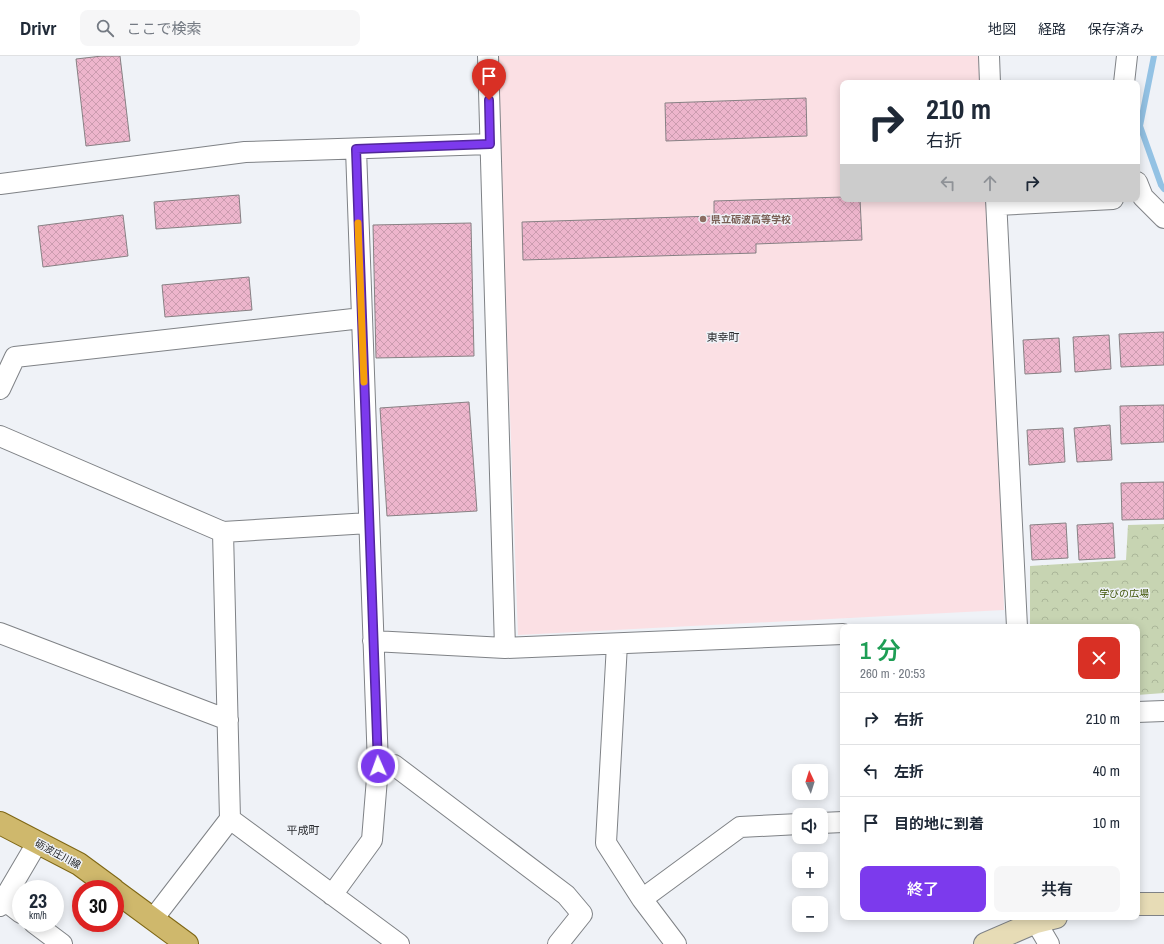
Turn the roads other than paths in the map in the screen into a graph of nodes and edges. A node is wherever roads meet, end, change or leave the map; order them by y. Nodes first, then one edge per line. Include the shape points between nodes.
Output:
1 (488, 56) edge
2 (989, 56) edge
3 (1127, 56) edge
4 (990, 80) edge
5 (1124, 80) edge
6 (490, 144) junction
7 (356, 149) junction
8 (0, 184) edge
9 (1140, 194) edge
10 (996, 202) edge
11 (1164, 218) edge
12 (362, 318) junction
13 (0, 389) edge
14 (0, 436) edge
15 (369, 523) junction
16 (223, 532) junction
17 (1017, 624) edge
18 (0, 633) edge
19 (840, 634) edge
20 (373, 641) junction
21 (616, 644) junction
22 (505, 648) junction
23 (1164, 711) edge
24 (1140, 712) edge
25 (228, 720) junction
26 (378, 766) junction
27 (230, 819) junction
28 (840, 822) edge
29 (0, 823) edge
30 (828, 823) edge
31 (792, 824) edge
32 (37, 843) junction
33 (101, 880) edge
34 (332, 895) junction
35 (124, 897) edge
36 (642, 900) junction
37 (2, 903) edge
38 (1140, 904) edge
39 (1164, 904) edge
40 (12, 908) edge
41 (153, 919) junction
42 (1041, 920) edge
43 (1043, 920) edge
44 (46, 932) edge
45 (62, 944) edge
46 (187, 944) edge
47 (399, 944) edge
48 (558, 944) edge
49 (676, 944) edge
50 (986, 944) edge
51 (1049, 944) edge

1 - 6 street
2 - 4 street
3 - 5 street
6 - 7 street
6 - 22 street
7 - 8 street via 245,152
7 - 12 street
9 - 11 street
10 - 17 street
12 - 13 street via 15,357
12 - 15 street
14 - 16 street
15 - 16 street
15 - 20 street
16 - 25 street
18 - 25 street
19 - 21 street
20 - 22 street
20 - 26 street
21 - 22 street
21 - 36 street via 606,844
23 - 24 street
25 - 27 street
26 - 34 street via 372,840
26 - 48 street via 394,765 566,896 582,914
27 - 34 street
27 - 41 street
28 - 30 street
29 - 32 main road, 砺波庄川線
31 - 36 street via 740,827
32 - 33 main road, 砺波庄川線 via 79,864
32 - 37 street
34 - 47 street
35 - 41 main road, 砺波庄川線
36 - 49 street
37 - 40 street
38 - 39 street
41 - 46 main road, 砺波庄川線
42 - 50 street
43 - 51 street
44 - 45 street

